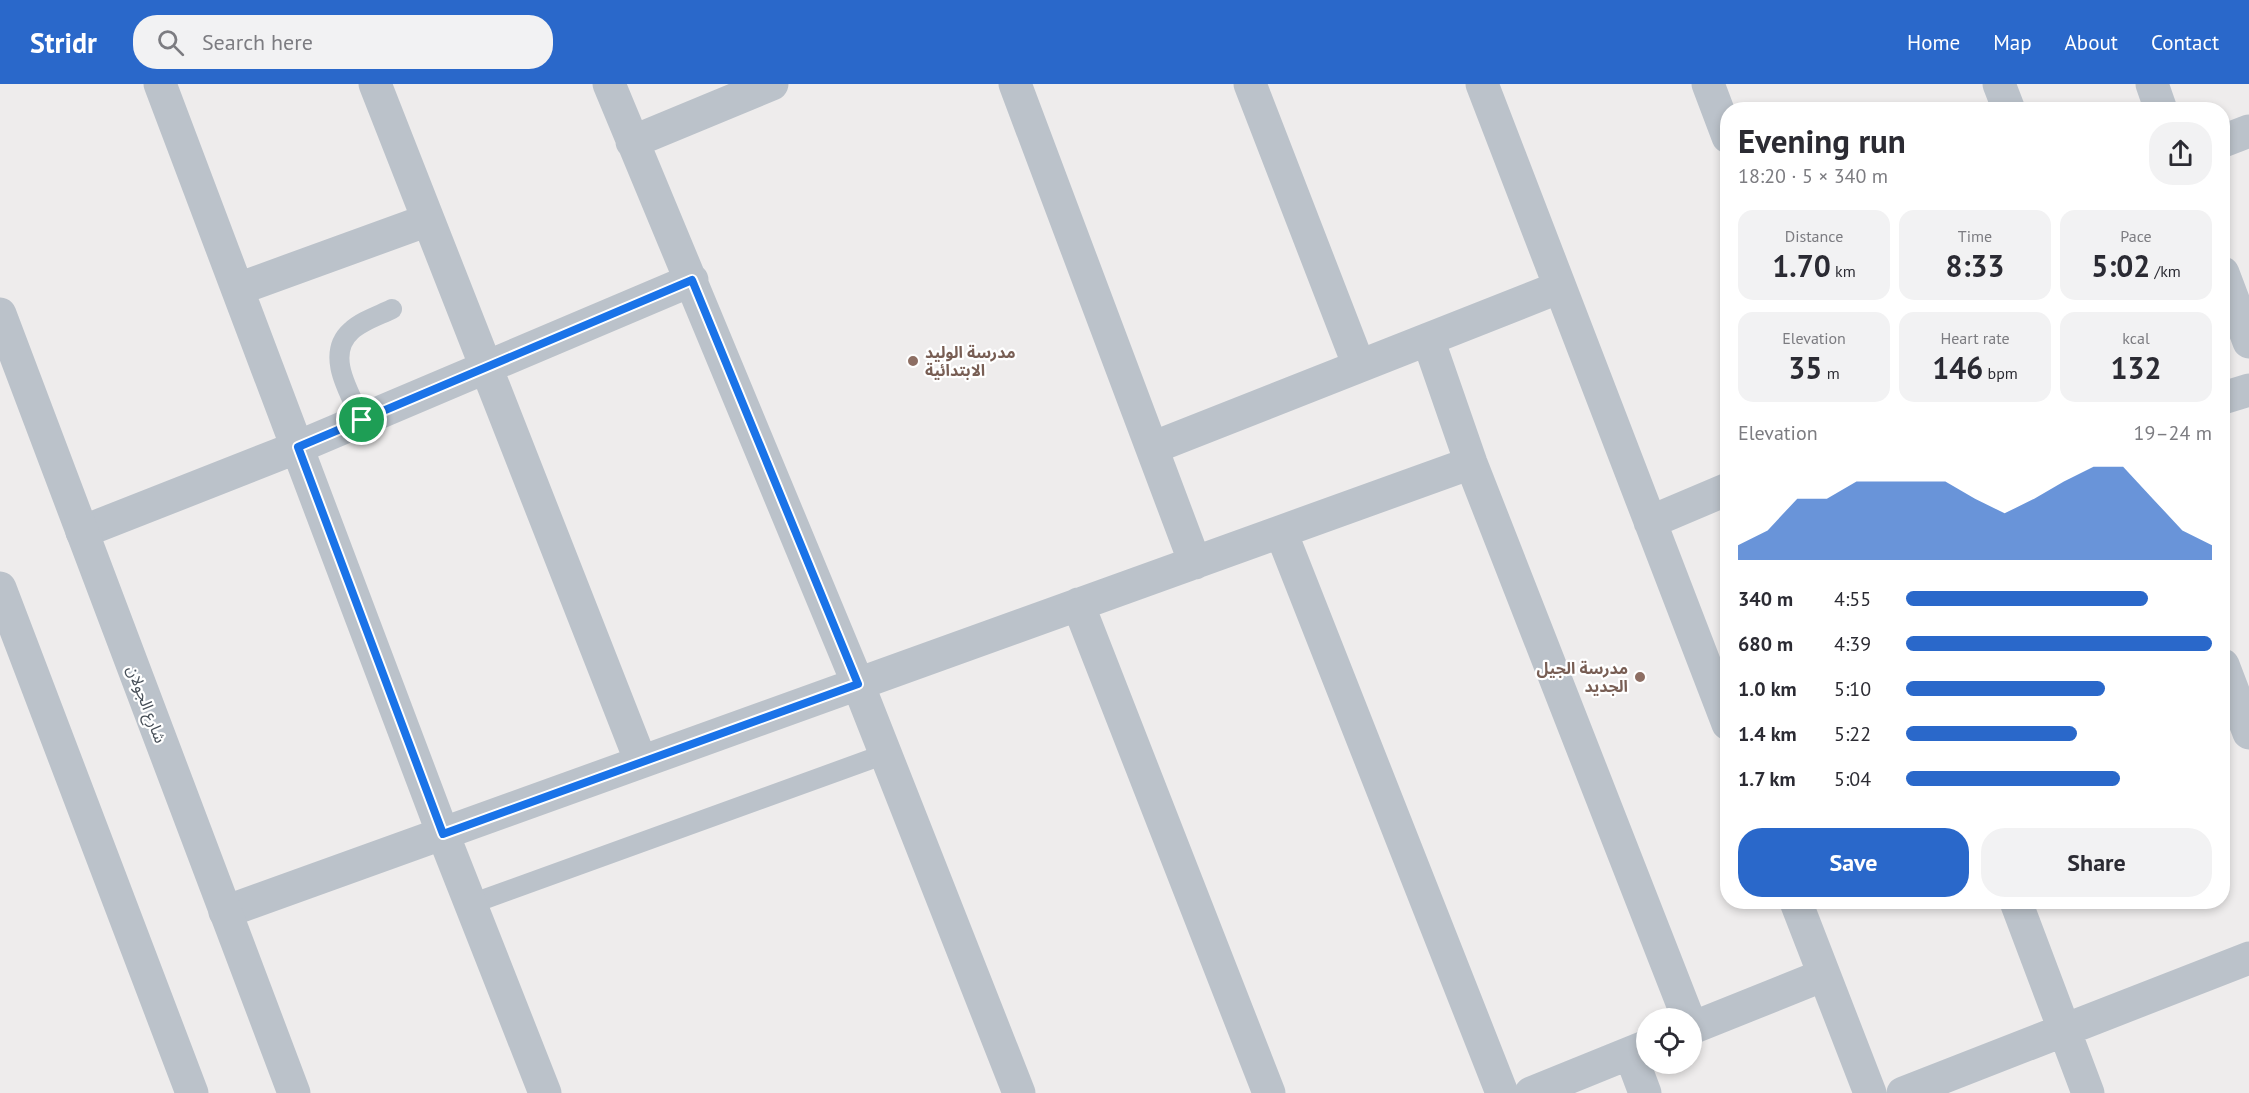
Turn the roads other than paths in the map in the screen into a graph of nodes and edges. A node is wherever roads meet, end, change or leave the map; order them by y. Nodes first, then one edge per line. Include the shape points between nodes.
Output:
1 (160, 84) edge
2 (375, 84) edge
3 (609, 84) edge
4 (772, 84) edge
5 (1015, 84) edge
6 (1250, 84) edge
7 (1482, 84) edge
8 (1708, 84) edge
9 (1999, 84) edge
10 (2152, 84) edge
11 (2006, 102) edge
12 (2158, 102) edge
13 (1720, 116) edge
14 (2249, 131) edge
15 (2230, 138) edge
16 (632, 142) junction
17 (428, 220) junction
18 (692, 280) junction
19 (1560, 287) junction
20 (238, 289) junction
21 (2230, 292) edge
22 (392, 309) dead end
23 (0, 314) edge
24 (1428, 339) junction
25 (2249, 342) edge
26 (1359, 366) junction
27 (486, 367) junction
28 (2249, 390) edge
29 (2230, 396) edge
30 (362, 420) junction
31 (298, 447) junction
32 (1152, 448) junction
33 (1471, 464) junction
34 (1720, 492) edge
35 (1650, 522) junction
36 (82, 532) junction
37 (1281, 532) junction
38 (1195, 563) junction
39 (0, 588) edge
40 (1078, 604) junction
41 (2230, 683) edge
42 (858, 684) junction
43 (1720, 703) edge
44 (2249, 733) edge
45 (885, 754) junction
46 (641, 762) junction
47 (443, 834) junction
48 (471, 904) junction
49 (1799, 909) edge
50 (2019, 909) edge
51 (225, 912) junction
52 (2249, 958) edge
53 (1824, 975) junction
54 (1684, 1008) edge
55 (1702, 1024) edge
56 (2064, 1030) junction
57 (1636, 1051) edge
58 (1642, 1074) edge
59 (185, 1091) edge
60 (294, 1093) edge
61 (545, 1093) edge
62 (1019, 1093) edge
63 (1269, 1093) edge
64 (1502, 1093) edge
65 (1531, 1093) edge
66 (1645, 1093) edge
67 (1870, 1093) edge
68 (1904, 1093) edge
69 (2088, 1093) edge

1 - 20 street
2 - 17 street
3 - 16 street
4 - 16 street
5 - 32 street
6 - 26 street
7 - 19 street
8 - 13 street
9 - 11 street
10 - 12 street
14 - 15 street
16 - 18 street
17 - 20 street
17 - 27 street
18 - 27 street
18 - 42 street
19 - 24 street
19 - 35 street
20 - 31 street
21 - 25 street
22 - 30 lane via 351,330 341,345 338,363
23 - 36 street, شارع الجولان
24 - 26 street
24 - 33 street
26 - 32 street
27 - 30 street
27 - 46 street
28 - 29 street
30 - 31 street
31 - 36 street
31 - 47 street
32 - 38 street
33 - 37 street
33 - 54 street
34 - 35 street
35 - 43 street
36 - 51 street, شارع الجولان
37 - 38 street
37 - 64 street
38 - 40 street
39 - 59 street
40 - 42 street
40 - 63 street
41 - 44 street
42 - 45 street
42 - 46 street
45 - 48 lane
45 - 62 street
46 - 47 street
47 - 48 street
47 - 51 street
48 - 61 street
49 - 53 street
50 - 56 street
51 - 60 street, شارع الجولان
52 - 56 street
53 - 55 street
53 - 67 street
56 - 68 street
56 - 69 street
57 - 65 street
58 - 66 street

